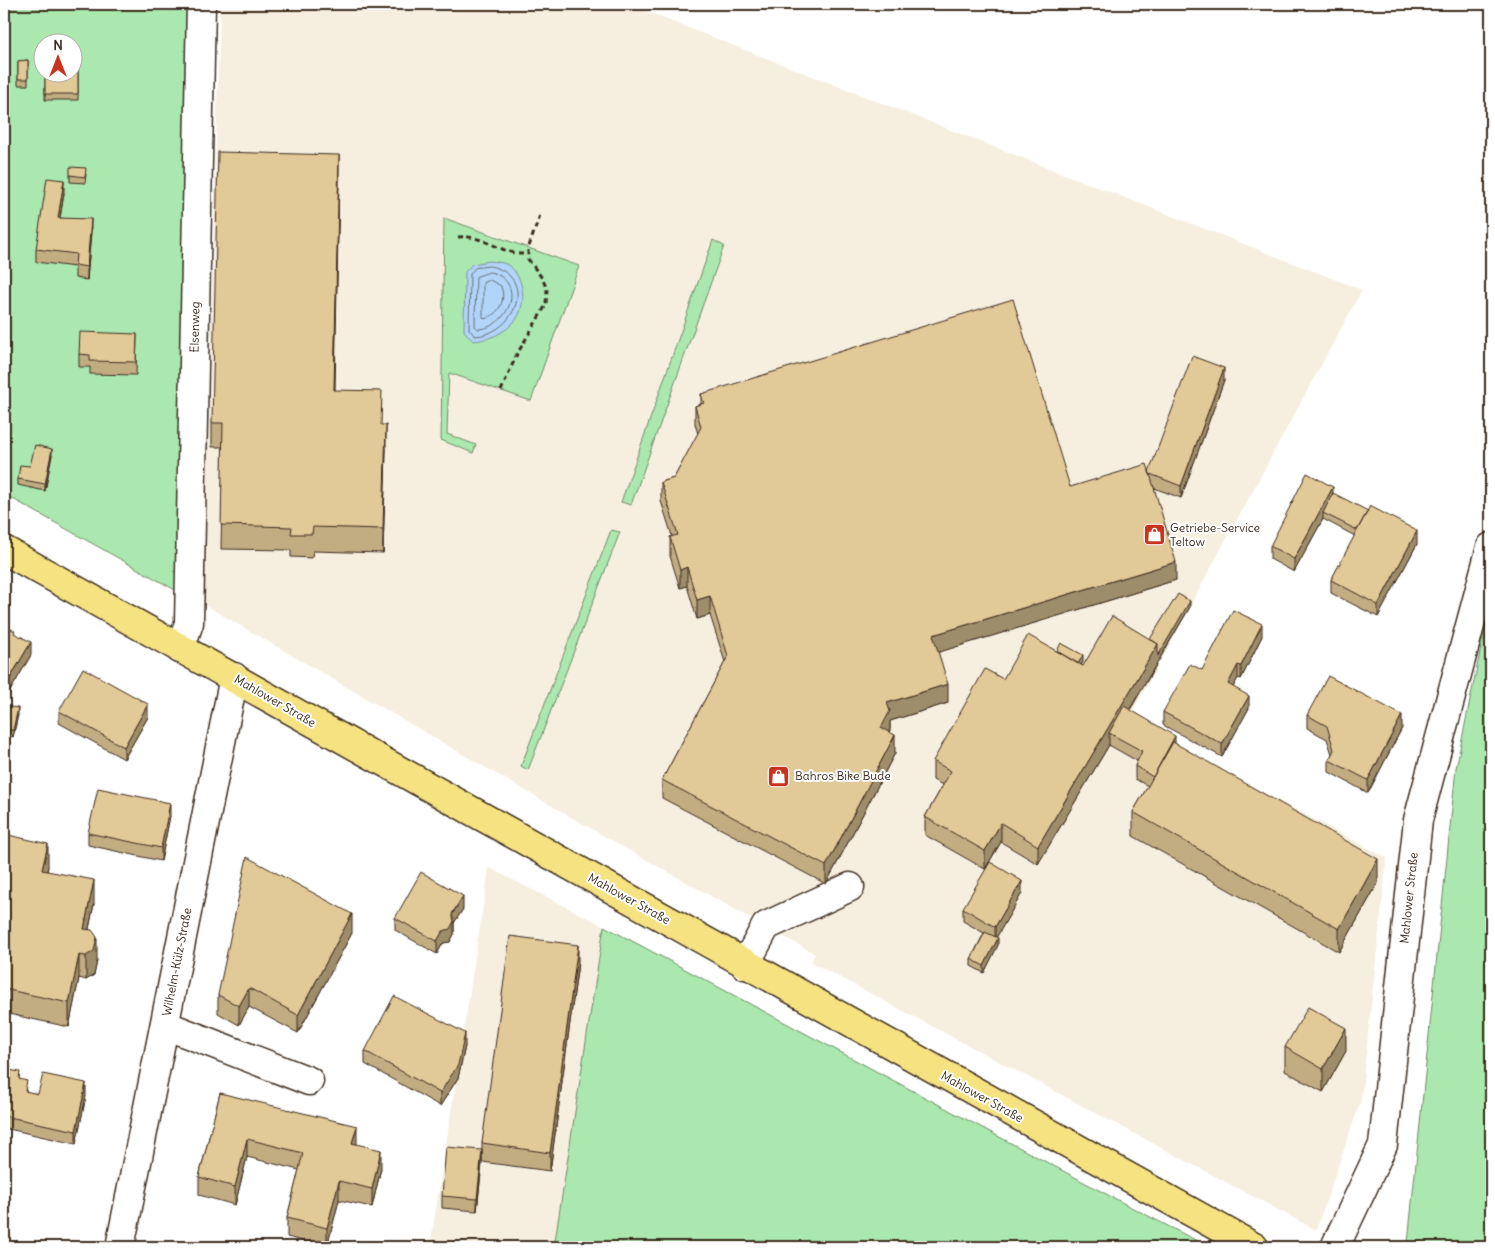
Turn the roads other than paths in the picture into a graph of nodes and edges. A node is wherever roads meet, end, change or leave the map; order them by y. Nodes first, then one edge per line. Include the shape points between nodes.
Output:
1 (201, 4) edge
2 (1491, 547) edge
3 (4, 550) edge
4 (180, 649) junction
5 (234, 677) junction
6 (850, 887) dead end
7 (745, 965) junction
8 (164, 1026) junction
9 (309, 1081) dead end
10 (120, 1247) edge
11 (1254, 1247) edge
12 (1335, 1247) edge

1 - 4 street, Elsenweg via 189,623
2 - 12 street, Mahlower Straße via 1418,820 1383,1145
3 - 4 main road, Mahlower Straße
4 - 5 main road, Mahlower Straße
5 - 7 main road, Mahlower Straße
5 - 8 street, Wilhelm-Külz-Straße
6 - 7 street via 766,926
7 - 11 main road, Mahlower Straße
8 - 9 street
8 - 10 street, Wilhelm-Külz-Straße

